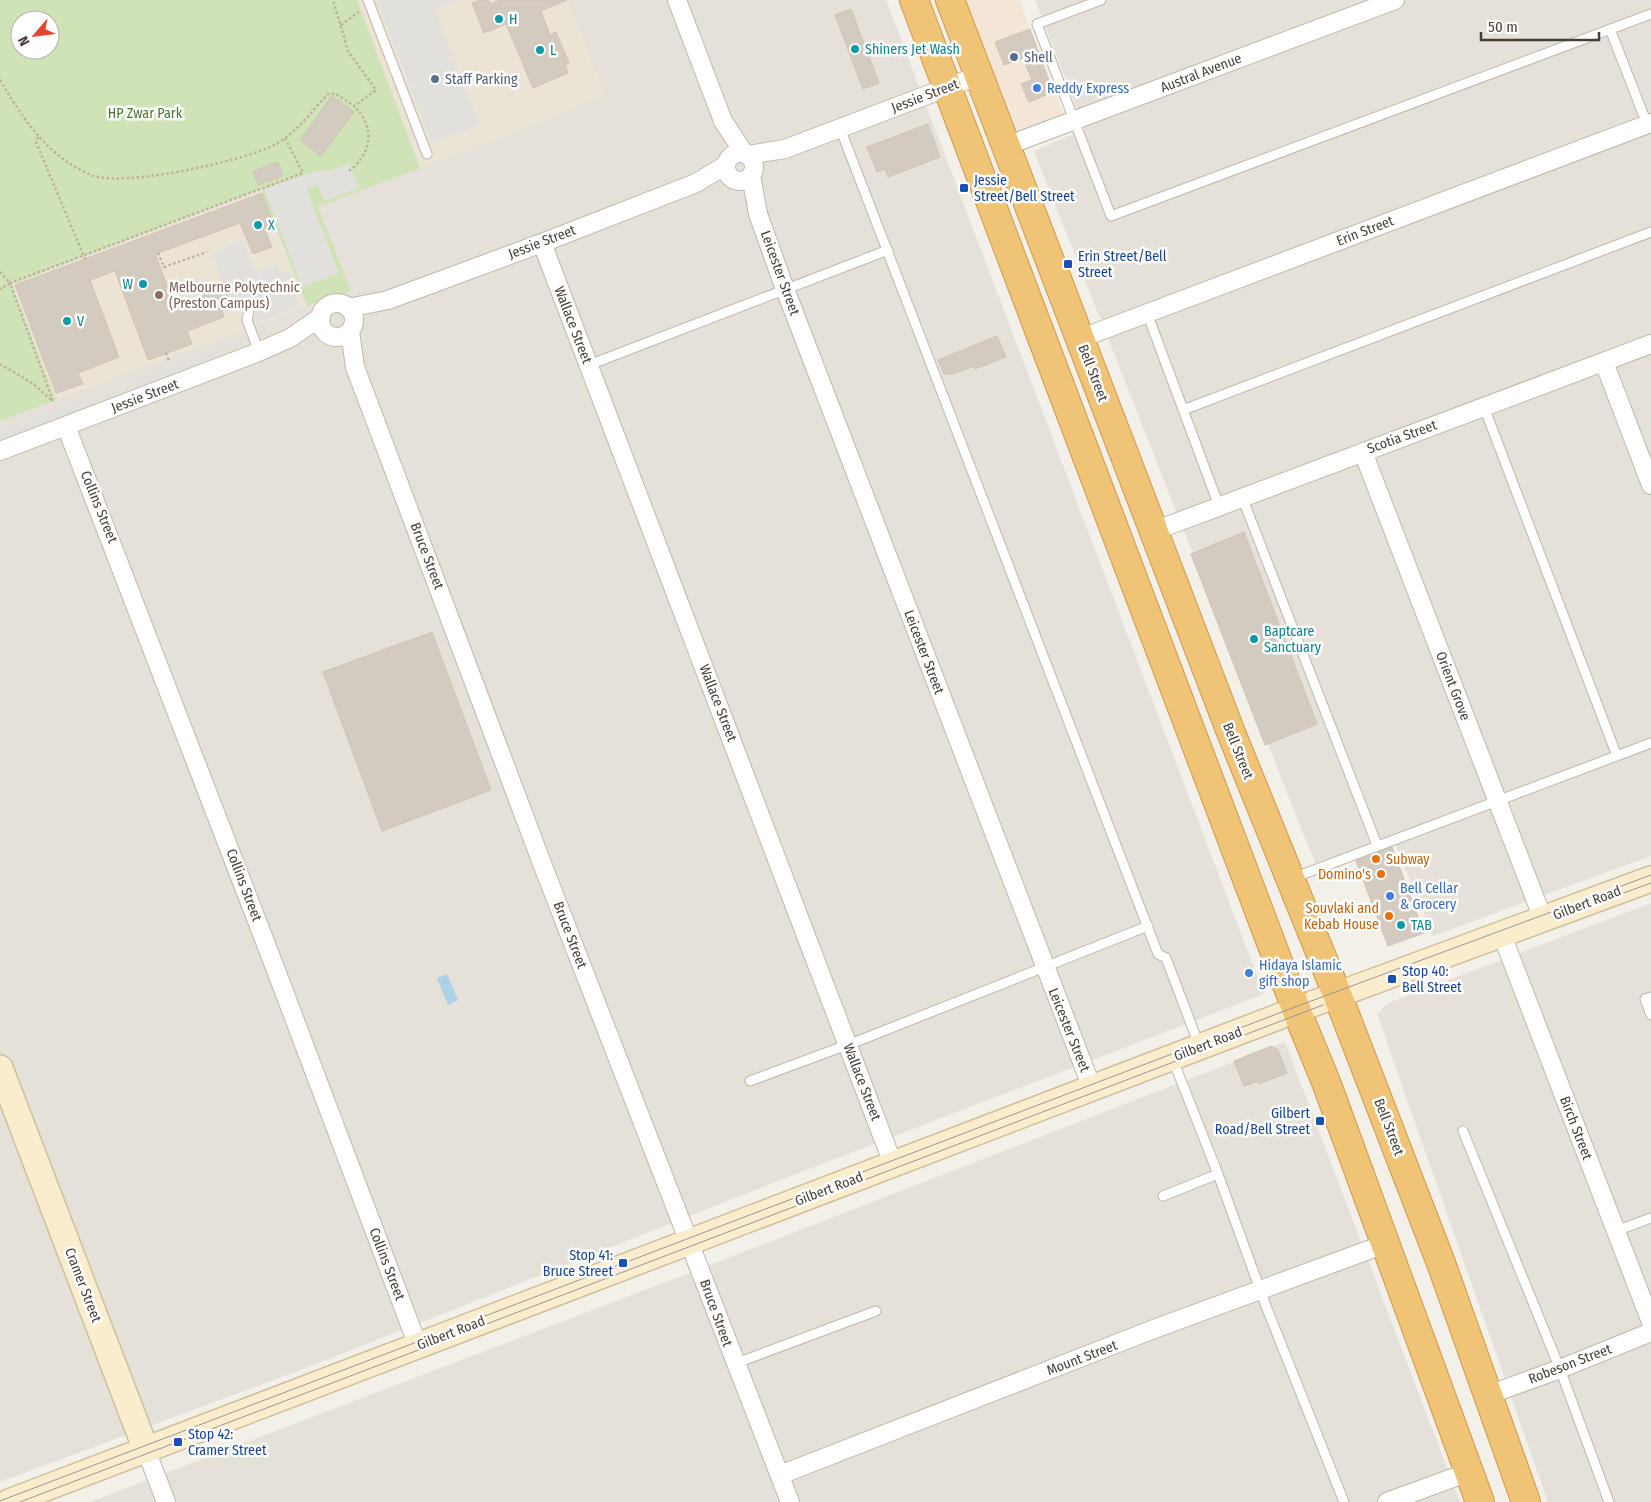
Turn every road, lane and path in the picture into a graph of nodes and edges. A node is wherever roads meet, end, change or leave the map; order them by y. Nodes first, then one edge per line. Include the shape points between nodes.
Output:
1 (333, 0) edge
2 (677, 0) edge
3 (914, 0) edge
4 (950, 0) edge
5 (1101, 0) edge
6 (1396, 0) edge
7 (369, 3) edge
8 (1651, 14) edge
9 (341, 25) junction
10 (1610, 29) junction
11 (980, 74) junction
12 (0, 80) edge
13 (947, 87) junction
14 (354, 106) junction
15 (1074, 121) junction
16 (1649, 124) edge
17 (840, 128) junction
18 (38, 137) junction
19 (285, 138) junction
20 (1006, 146) junction
21 (427, 154) dead end
22 (740, 167) junction
23 (349, 171) dead end
24 (1651, 232) edge
25 (542, 243) junction
26 (888, 250) junction
27 (207, 252) dead end
28 (158, 253) dead end
29 (83, 255) junction
30 (84, 260) dead end
31 (0, 272) edge
32 (10, 283) junction
33 (0, 289) edge
34 (785, 289) junction
35 (250, 305) dead end
36 (1147, 313) junction
37 (321, 317) junction
38 (343, 327) junction
39 (290, 338) junction
40 (1079, 338) junction
41 (1651, 344) edge
42 (259, 352) junction
43 (166, 353) dead end
44 (169, 360) dead end
45 (1604, 362) junction
46 (0, 364) edge
47 (589, 365) junction
48 (1484, 407) junction
49 (1183, 410) junction
50 (66, 426) junction
51 (0, 451) edge
52 (1364, 452) junction
53 (1651, 485) edge
54 (1242, 497) junction
55 (1219, 506) junction
56 (1154, 531) junction
57 (1651, 742) edge
58 (1617, 756) junction
59 (1497, 801) junction
60 (1377, 845) junction
61 (1290, 879) junction
62 (1651, 879) edge
63 (1543, 920) junction
64 (1148, 926) junction
65 (1502, 935) junction
66 (1045, 968) junction
67 (1338, 996) junction
68 (1651, 997) edge
69 (1296, 1010) junction
70 (1651, 1015) edge
71 (848, 1045) junction
72 (1200, 1047) junction
73 (1172, 1058) junction
74 (0, 1068) edge
75 (750, 1081) dead end
76 (1092, 1088) junction
77 (6, 1101) edge
78 (1464, 1131) dead end
79 (893, 1164) junction
80 (1218, 1174) junction
81 (1163, 1196) dead end
82 (1651, 1218) edge
83 (1616, 1232) junction
84 (689, 1242) junction
85 (1385, 1244) junction
86 (1260, 1292) junction
87 (876, 1310) dead end
88 (1651, 1322) edge
89 (1651, 1332) edge
90 (418, 1346) junction
91 (734, 1364) junction
92 (1560, 1369) junction
93 (1488, 1395) junction
94 (146, 1450) junction
95 (1469, 1472) junction
96 (780, 1475) junction
97 (9, 1502) edge
98 (166, 1502) edge
99 (790, 1502) edge
100 (1344, 1502) edge
101 (1387, 1502) edge
102 (1480, 1502) edge
103 (1526, 1502) edge
104 (1609, 1502) edge

1 - 9 path
2 - 22 street, Leicester Street
3 - 13 highway
4 - 11 highway, Bell Street
5 - 15 lane via 1038,24
6 - 15 street, Austral Avenue
7 - 9 path
7 - 21 lane
8 - 10 lane
9 - 14 path via 348,51 376,90
10 - 15 lane via 1111,216
10 - 16 lane
11 - 13 street, Jessie Street
11 - 20 highway, Bell Street
12 - 18 path
13 - 17 street, Jessie Street
13 - 69 highway
14 - 19 path via 336,94 328,94
14 - 23 path via 362,113 370,134 366,156
15 - 20 street, Austral Avenue
16 - 36 street, Erin Street
17 - 22 street, Jessie Street
17 - 26 lane
18 - 19 path via 69,164 92,176 118,180 241,158 274,146
18 - 29 path via 36,142
19 - 29 path via 303,173
20 - 40 highway, Bell Street
22 - 25 street, Jessie Street via 707,174 696,183
22 - 34 street, Leicester Street
24 - 49 lane
25 - 38 street, Jessie Street via 388,300
25 - 47 street, Wallace Street
26 - 34 lane
26 - 64 lane
27 - 28 path via 164,268
29 - 30 path
29 - 32 path
31 - 32 path
32 - 33 path
32 - 46 path via 53,402 32,382
34 - 47 lane
34 - 66 street, Leicester Street
35 - 42 lane via 247,320
36 - 40 street, Erin Street
36 - 49 lane
37 - 38 street, Bruce Street via 321,326
37 - 38 street, Jessie Street via 330,305 338,304
37 - 39 street, Jessie Street
38 - 39 street, Jessie Street
38 - 84 street, Bruce Street via 355,367
39 - 42 street, Jessie Street
40 - 56 highway, Bell Street
41 - 45 street, Scotia Street
42 - 50 street, Jessie Street
43 - 44 path
45 - 48 street, Scotia Street
45 - 53 street
47 - 71 street, Wallace Street
48 - 52 street, Scotia Street
48 - 58 lane
49 - 55 lane
50 - 51 street, Jessie Street
50 - 90 street, Collins Street
52 - 54 street, Scotia Street
52 - 59 street, Orient Grove
54 - 55 street, Scotia Street
54 - 60 lane
55 - 56 street, Scotia Street
56 - 61 highway, Bell Street
57 - 58 lane
58 - 59 lane
59 - 60 lane
59 - 63 street, Orient Grove
60 - 61 lane
61 - 67 highway, Bell Street
62 - 63 street, Gilbert Road
63 - 65 street, Gilbert Road
64 - 66 lane
64 - 72 lane via 1158,954 1166,958
65 - 67 street, Gilbert Road
65 - 83 street, Birch Street
66 - 71 lane
66 - 76 street, Leicester Street
67 - 69 street, Gilbert Road
67 - 93 highway, Bell Street
68 - 70 lane via 1645,999
69 - 72 street, Gilbert Road
69 - 85 highway
71 - 75 lane
71 - 79 street, Wallace Street
72 - 73 street, Gilbert Road
73 - 76 street, Gilbert Road
73 - 80 lane
74 - 77 street, Cramer Street
76 - 79 street, Gilbert Road
77 - 94 street, Cramer Street
78 - 92 lane
79 - 84 street, Gilbert Road
80 - 81 lane
80 - 86 lane
82 - 83 lane
83 - 88 street, Birch Street
84 - 90 street, Gilbert Road
84 - 91 street, Bruce Street
85 - 86 street, Mount Street
85 - 95 highway
86 - 96 street, Mount Street via 1154,1329
86 - 100 lane
87 - 91 lane
89 - 92 street, Robeson Street
90 - 94 street, Gilbert Road
91 - 96 street, Bruce Street
92 - 93 street, Robeson Street
92 - 104 lane
93 - 103 highway, Bell Street
94 - 97 street, Gilbert Road
94 - 98 street, Cramer Street
95 - 101 street
95 - 102 highway
96 - 99 street, Bruce Street

